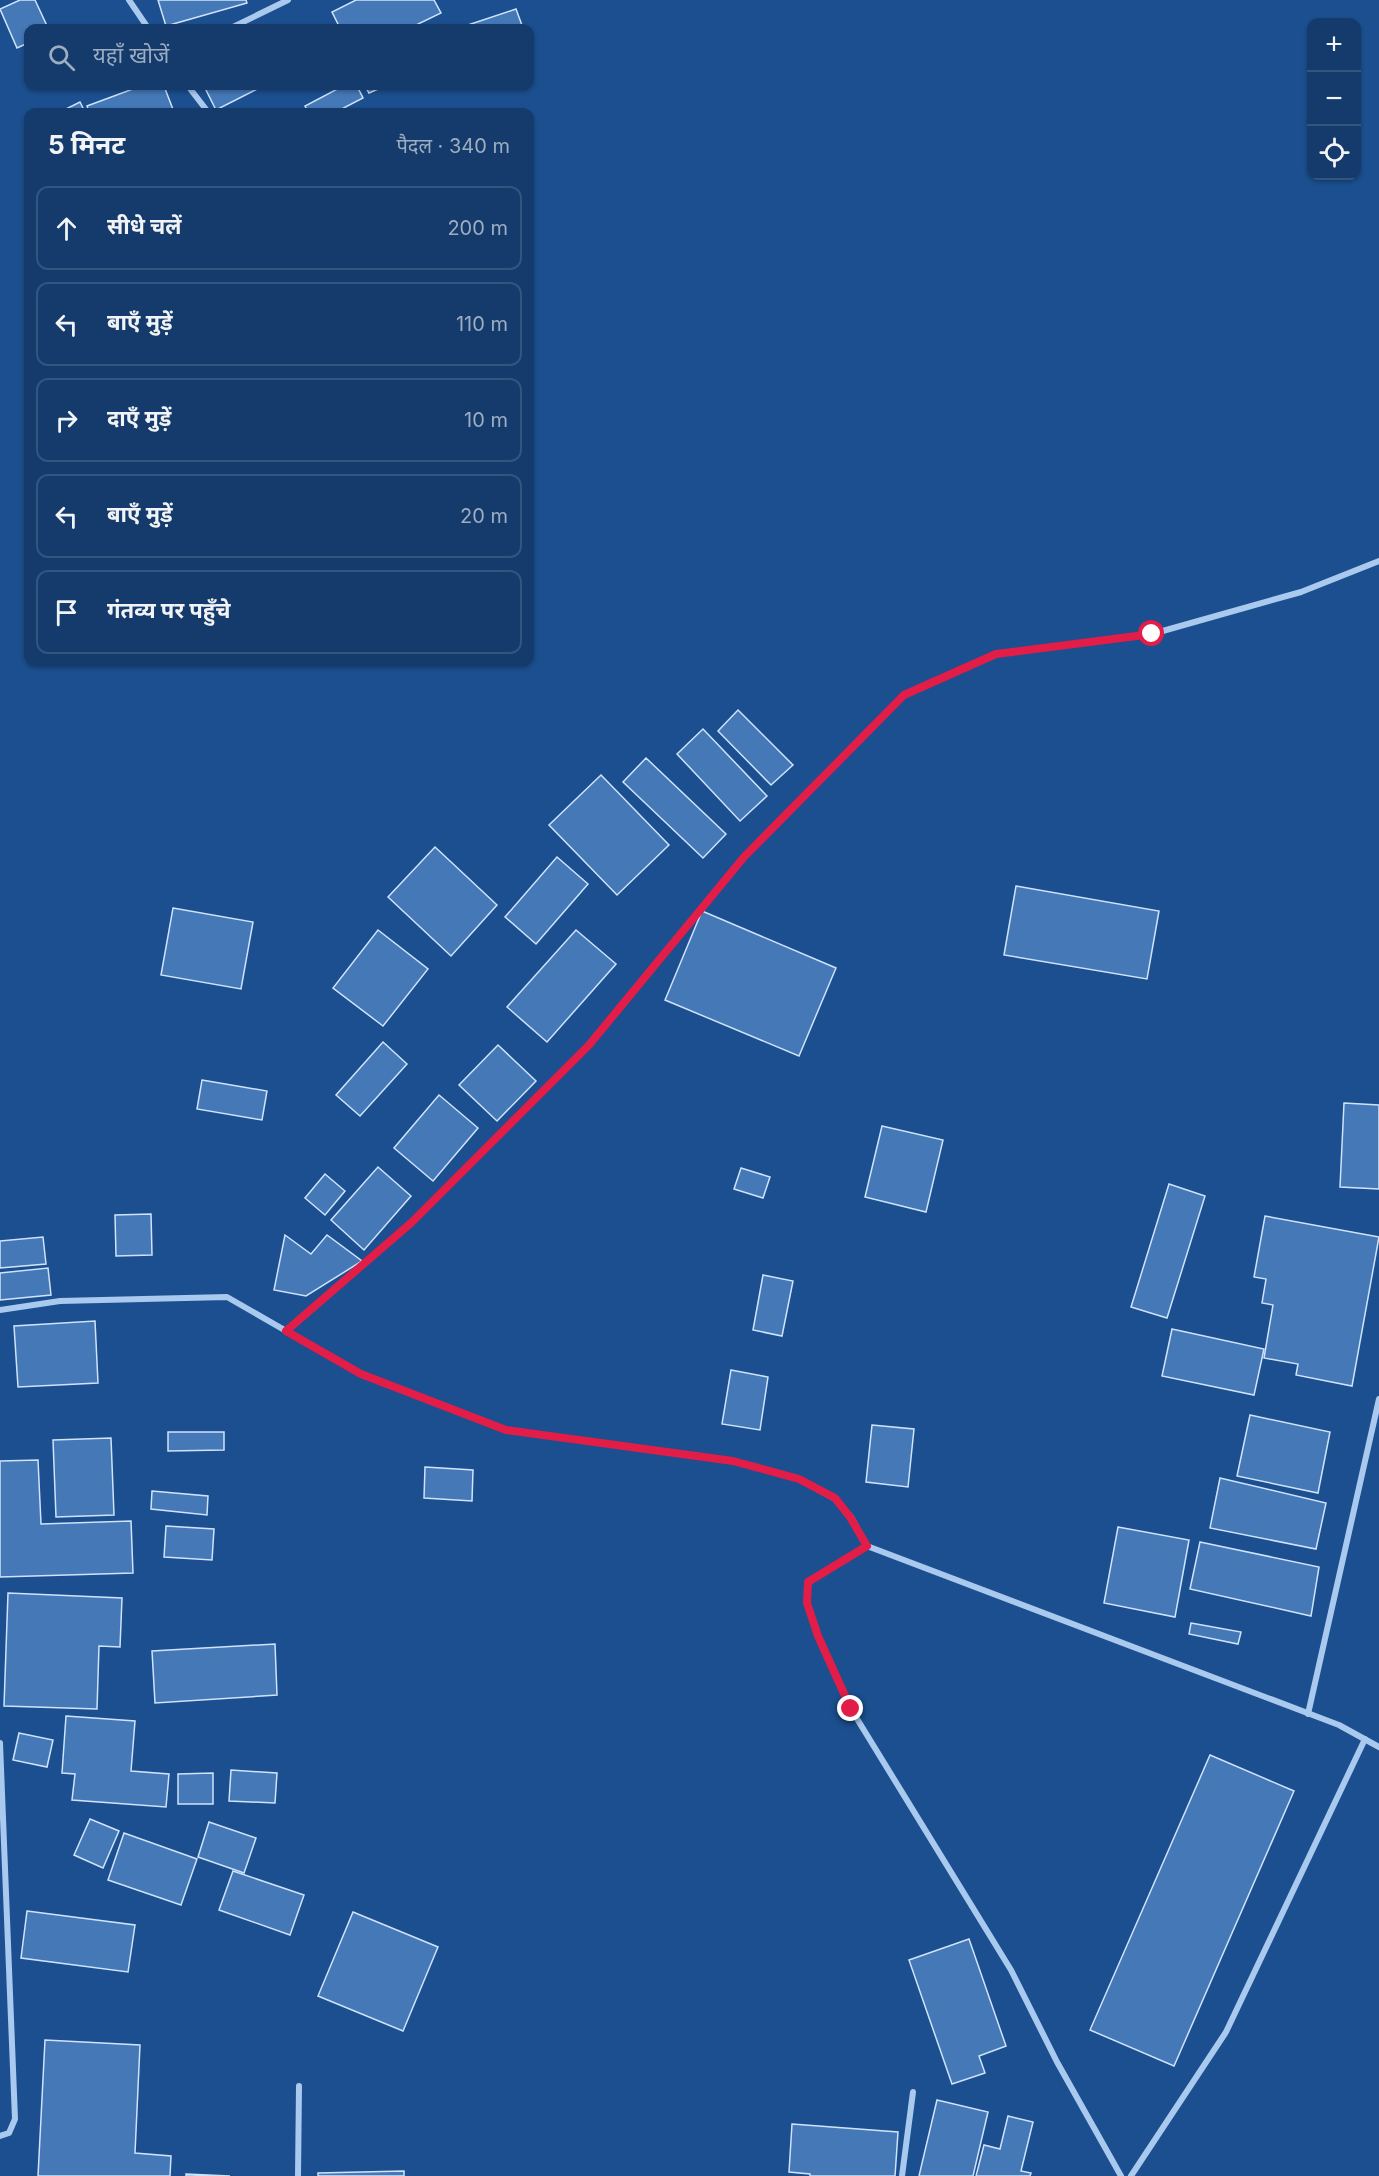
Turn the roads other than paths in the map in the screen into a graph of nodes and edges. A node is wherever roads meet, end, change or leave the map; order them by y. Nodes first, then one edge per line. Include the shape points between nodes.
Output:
1 (129, 0) edge
2 (288, 0) edge
3 (145, 24) edge
4 (239, 24) edge
5 (191, 90) edge
6 (205, 108) edge
7 (1379, 561) edge
8 (0, 1310) edge
9 (286, 1331) junction
10 (1379, 1400) edge
11 (867, 1546) junction
12 (1308, 1714) junction
13 (1365, 1739) junction
14 (0, 1743) edge
15 (1379, 1747) edge
16 (299, 2086) dead end
17 (912, 2092) dead end
18 (0, 2136) edge
19 (298, 2176) edge
20 (902, 2176) edge
21 (1121, 2176) edge
22 (1131, 2176) edge

1 - 3 street
2 - 4 street
5 - 6 street
7 - 9 street via 1301,592 1152,634 996,654 904,695 744,857 589,1045 411,1223
8 - 9 street via 60,1301 227,1297
9 - 11 street via 361,1374 506,1430 733,1461 799,1479 835,1498
10 - 12 street
11 - 12 street
11 - 21 street via 808,1582 807,1603 818,1636 851,1709 1011,1970
12 - 13 street
13 - 15 street
13 - 22 street via 1226,2032
14 - 18 street via 15,2119 9,2133
16 - 19 street
17 - 20 street

